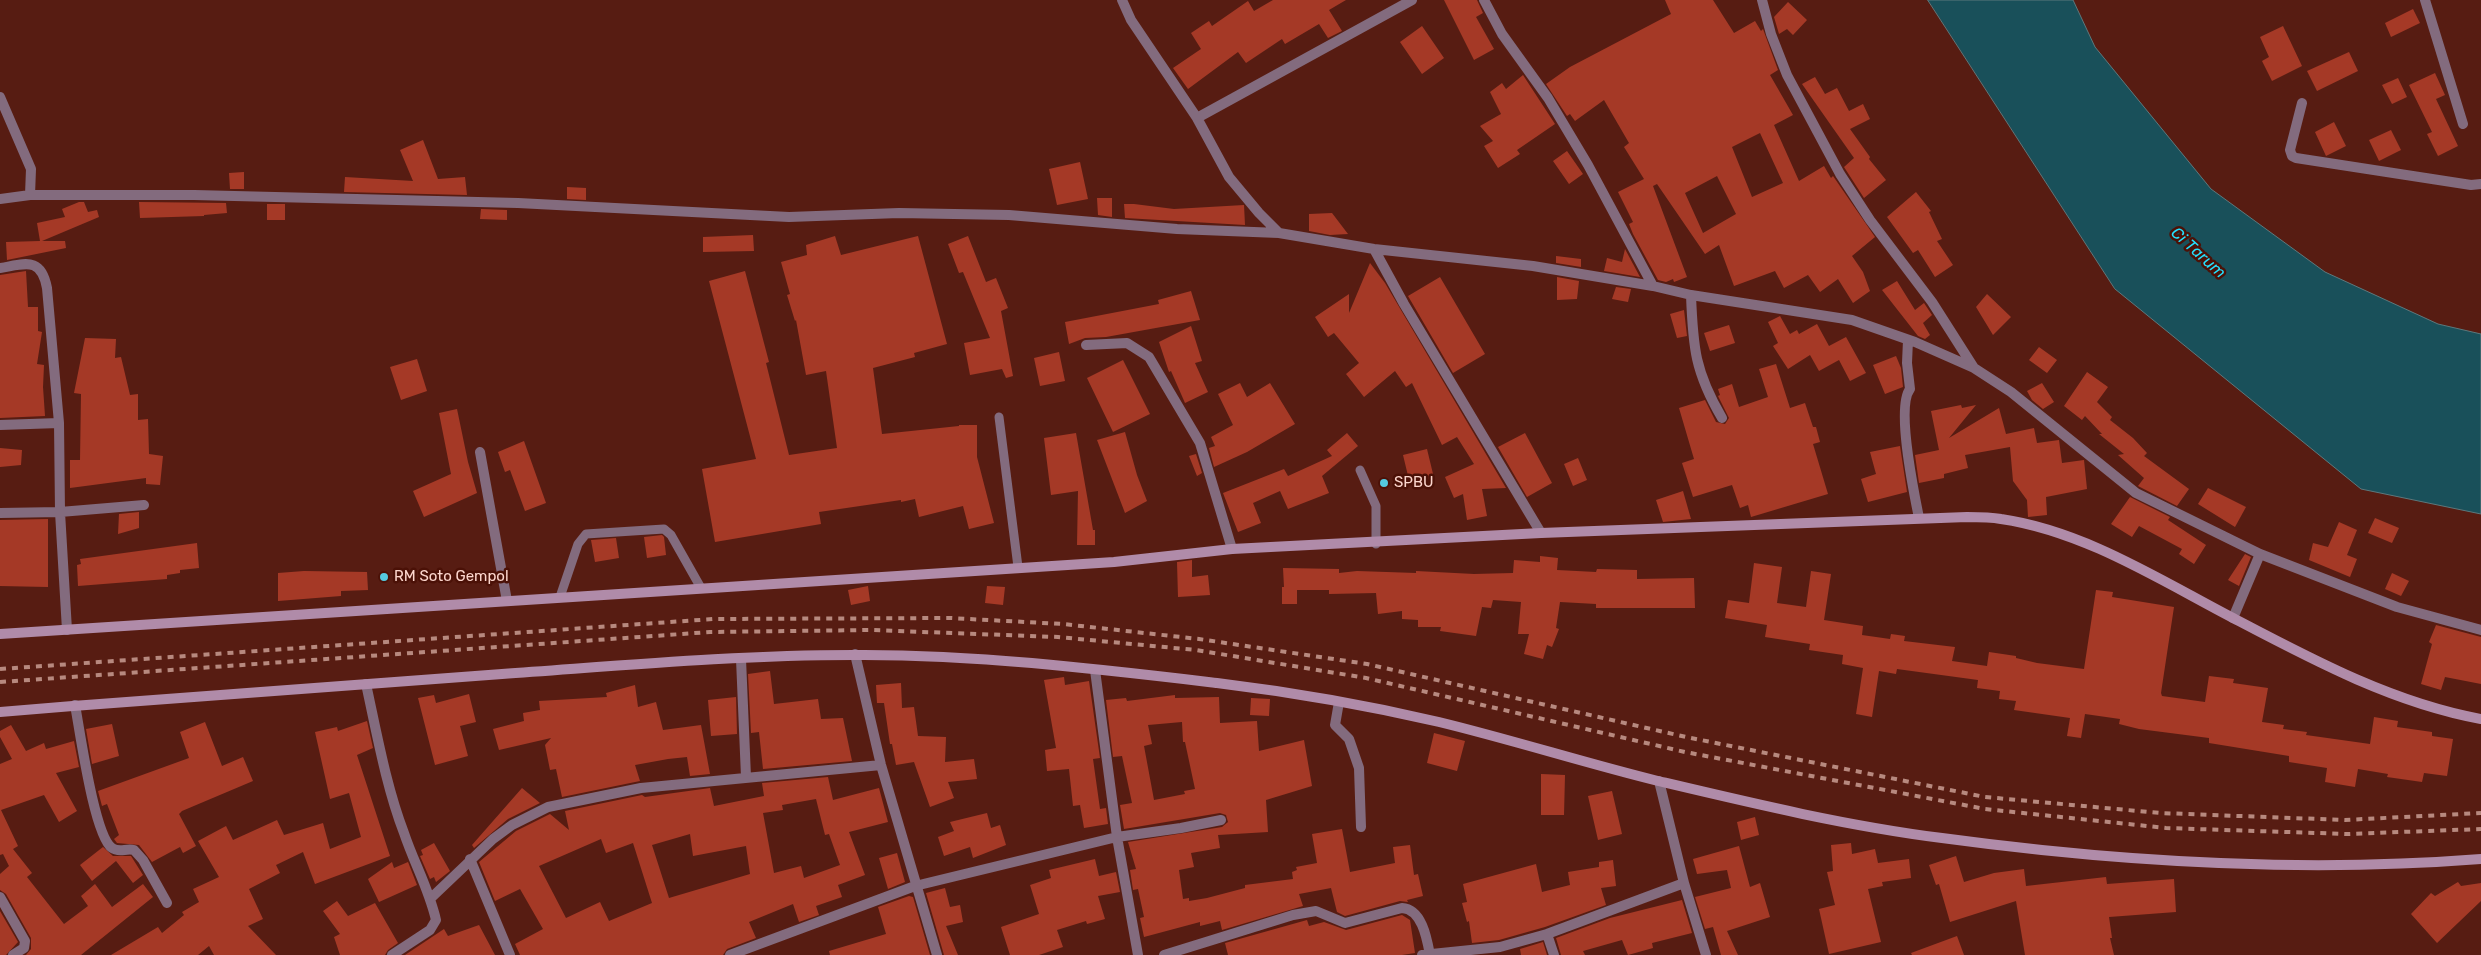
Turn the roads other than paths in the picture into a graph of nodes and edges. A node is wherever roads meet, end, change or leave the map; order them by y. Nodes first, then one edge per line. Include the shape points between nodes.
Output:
1 (1122, 0) edge
2 (1412, 0) edge
3 (1484, 0) edge
4 (1762, 0) edge
5 (2425, 0) edge
6 (0, 98) edge
7 (2302, 102) dead end
8 (1197, 118) junction
9 (2463, 124) dead end
10 (2481, 184) edge
11 (30, 196) junction
12 (0, 199) edge
13 (1279, 233) junction
14 (1374, 248) junction
15 (0, 268) edge
16 (1653, 286) junction
17 (1691, 295) junction
18 (1908, 340) junction
19 (1086, 345) dead end
20 (1974, 368) junction
21 (999, 417) dead end
22 (1722, 418) dead end
23 (59, 423) junction
24 (0, 425) edge
25 (480, 452) dead end
26 (1360, 470) dead end
27 (144, 505) dead end
28 (60, 512) junction
29 (0, 513) edge
30 (1919, 518) junction
31 (1541, 534) junction
32 (1376, 544) junction
33 (1232, 549) junction
34 (2260, 554) junction
35 (1018, 567) junction
36 (700, 588) junction
37 (560, 597) junction
38 (508, 601) junction
39 (2233, 618) junction
40 (67, 630) junction
41 (2481, 630) edge
42 (0, 634) edge
43 (855, 654) junction
44 (741, 659) junction
45 (1095, 670) junction
46 (366, 684) junction
47 (1339, 702) junction
48 (75, 706) junction
49 (0, 712) edge
50 (2481, 719) edge
51 (881, 765) junction
52 (746, 777) junction
53 (1659, 781) junction
54 (1221, 820) dead end
55 (1360, 827) dead end
56 (1117, 837) junction
57 (470, 859) junction
58 (2481, 859) edge
59 (1684, 883) junction
60 (915, 886) junction
61 (0, 897) edge
62 (431, 898) junction
63 (167, 903) dead end
64 (1547, 934) junction
65 (13, 955) edge
66 (392, 955) edge
67 (510, 955) edge
68 (730, 955) edge
69 (937, 955) edge
70 (1138, 955) edge
71 (1164, 955) edge
72 (1427, 955) edge
73 (1554, 955) edge
74 (1706, 955) edge

1 - 8 street via 1131,20
2 - 8 street
3 - 16 street via 1502,34 1548,98 1588,165
4 - 20 street via 1787,75 1835,166 1870,220 1932,302
5 - 9 street
6 - 11 street via 31,169
7 - 10 street via 2290,150 2296,158 2471,186
8 - 13 street via 1229,176
11 - 12 street
11 - 13 street via 194,195 488,202 789,217 899,213 1009,215 1177,229
13 - 14 street
14 - 16 street via 1534,266
14 - 31 street
15 - 23 street via 28,263 44,273
16 - 17 street
17 - 18 street via 1852,320
17 - 22 street via 1695,357
18 - 20 street
18 - 30 street via 1910,389 1906,395 1906,435
19 - 33 street via 1126,343 1150,357 1200,444
20 - 34 street via 2010,392 2136,493
21 - 35 lane
23 - 24 street
23 - 28 street
25 - 38 street
26 - 32 lane via 1376,506
27 - 28 street
28 - 29 street
28 - 40 street
30 - 31 main road
30 - 39 main road via 2001,519 2046,530 2097,548
31 - 32 main road
32 - 33 main road
33 - 35 main road via 1114,562
34 - 39 street
34 - 41 street via 2397,607
35 - 36 main road
36 - 37 main road
36 - 37 lane via 671,535 664,529 586,534 578,544
37 - 38 main road
38 - 40 main road
39 - 50 main road via 2381,690
40 - 42 main road
43 - 44 main road
43 - 45 main road via 987,660
43 - 51 street
44 - 46 main road
44 - 52 street
45 - 47 main road via 1218,683
45 - 56 street
46 - 48 main road
46 - 62 street via 403,833
47 - 53 main road via 1440,722
47 - 55 street via 1335,725 1349,739 1359,768
48 - 49 main road
48 - 63 street via 100,827 112,848 134,850 144,860
51 - 52 street
51 - 60 street
52 - 57 street via 641,788 548,806 512,825
53 - 58 main road via 1861,825 2020,847 2152,859 2346,866
53 - 59 street
54 - 56 street
56 - 60 street
56 - 70 street
57 - 62 street
57 - 67 street
59 - 64 street
59 - 74 street
60 - 68 street
60 - 69 street
61 - 65 street via 26,941 24,948
62 - 66 street via 436,920 434,925
64 - 72 street via 1500,947
64 - 73 street
71 - 72 street via 1293,915 1316,911 1345,923 1402,908 1415,914 1427,937

